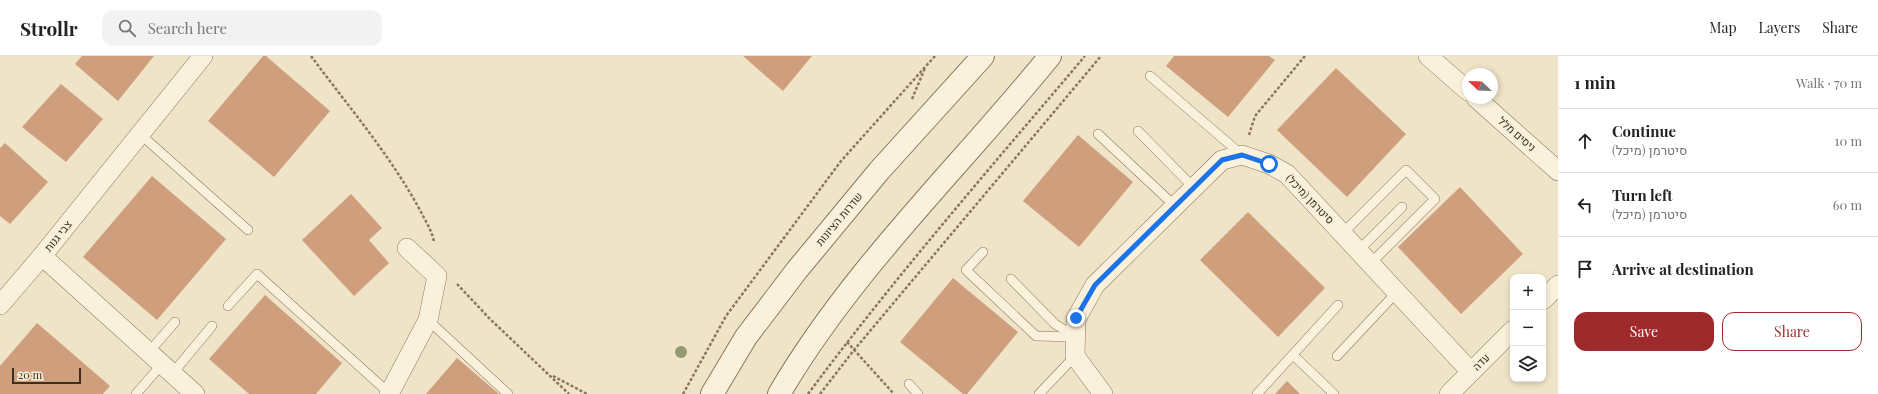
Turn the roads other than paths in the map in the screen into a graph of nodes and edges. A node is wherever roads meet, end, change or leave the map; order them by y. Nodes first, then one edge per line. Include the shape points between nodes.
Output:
1 (203, 56) edge
2 (983, 56) edge
3 (1050, 56) edge
4 (1428, 56) edge
5 (1150, 76) dead end
6 (1462, 86) edge
7 (1483, 104) edge
8 (1138, 130) dead end
9 (140, 134) junction
10 (1098, 134) dead end
11 (1242, 155) junction
12 (1556, 164) edge
13 (1194, 188) junction
14 (1175, 206) junction
15 (1402, 207) dead end
16 (248, 230) dead end
17 (1343, 233) junction
18 (407, 248) dead end
19 (984, 252) dead end
20 (42, 256) junction
21 (1365, 256) junction
22 (1011, 279) dead end
23 (1558, 285) edge
24 (1397, 292) junction
25 (1546, 297) edge
26 (0, 305) edge
27 (1338, 305) dead end
28 (228, 306) dead end
29 (428, 320) junction
30 (175, 322) dead end
31 (212, 326) dead end
32 (1510, 333) edge
33 (1076, 337) junction
34 (1293, 355) junction
35 (1075, 356) junction
36 (1337, 356) dead end
37 (161, 363) junction
38 (1471, 372) junction
39 (909, 384) dead end
40 (187, 391) edge
41 (389, 393) edge
42 (136, 394) edge
43 (508, 394) edge
44 (712, 394) edge
45 (779, 394) edge
46 (918, 394) edge
47 (1039, 394) edge
48 (1103, 394) edge
49 (1257, 394) edge
50 (1334, 394) edge
51 (1449, 394) edge

1 - 9 street, צבי גנות
2 - 44 street, שדרות הציונות via 879,171 797,270 746,337
3 - 45 street via 840,302
4 - 6 street
5 - 11 lane
7 - 12 street, ניסים מלל
8 - 13 lane
9 - 16 lane
9 - 20 street, צבי גנות
10 - 14 lane
11 - 13 street via 1222,160
11 - 17 street, סיטרמן (מיכל) via 1269,164 1287,174
13 - 14 street
14 - 33 street via 1095,285 1076,318
15 - 21 lane
17 - 21 street, סיטרמן (מיכל)
17 - 21 lane via 1406,170 1435,199
18 - 29 street via 437,276
19 - 33 lane via 966,270 1036,336
20 - 26 street
20 - 37 street, צבי גנות
21 - 24 street, סיטרמן (מיכל)
22 - 33 lane via 1055,324
23 - 25 street
24 - 36 lane
24 - 38 street, סיטרמן (מיכל)
27 - 34 lane
28 - 41 lane via 257,274
29 - 41 street
29 - 43 lane
30 - 37 lane
31 - 37 lane
32 - 38 street, עדה
33 - 35 street
34 - 49 lane
34 - 50 lane
35 - 47 lane
35 - 48 street
37 - 40 street, צבי גנות
37 - 42 lane
38 - 51 street, עדה
39 - 46 lane

